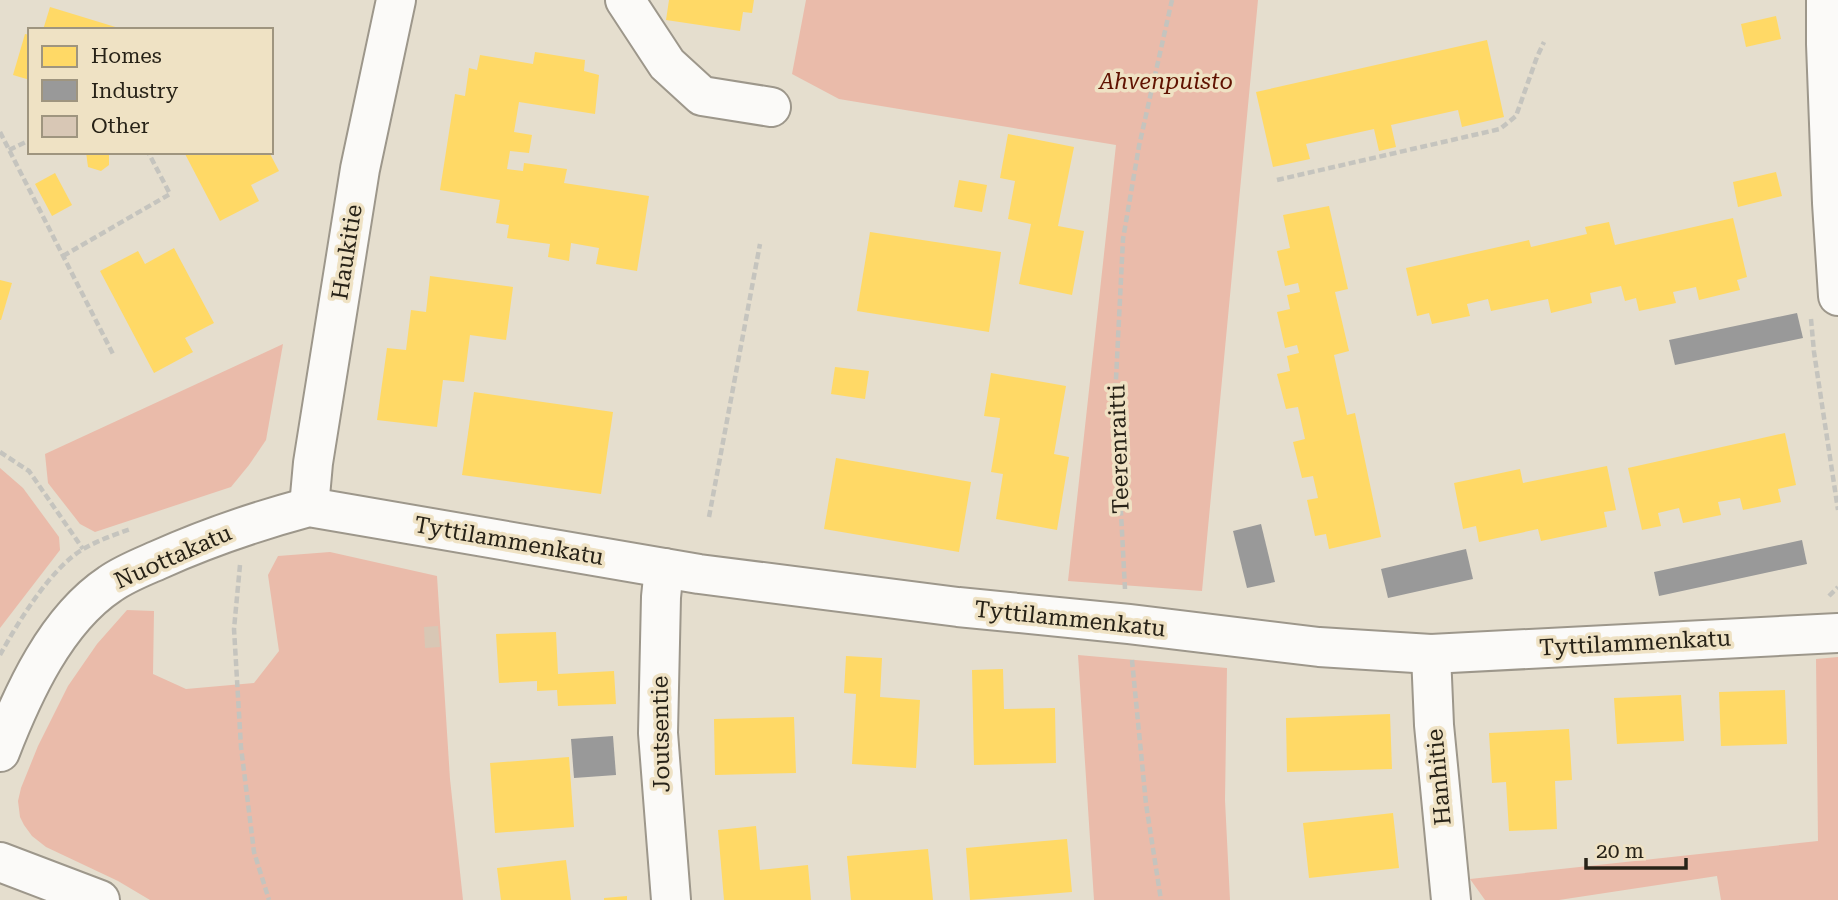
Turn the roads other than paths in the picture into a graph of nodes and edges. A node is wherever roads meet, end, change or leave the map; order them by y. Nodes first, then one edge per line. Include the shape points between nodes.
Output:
1 (396, 0) edge
2 (625, 0) edge
3 (1826, 0) edge
4 (771, 107) dead end
5 (1838, 296) edge
6 (309, 507) junction
7 (664, 568) junction
8 (1838, 633) edge
9 (1431, 654) junction
10 (0, 752) edge
11 (0, 862) edge
12 (100, 900) edge
13 (671, 900) edge
14 (1451, 900) edge

1 - 6 street, Haukitie via 360,169
2 - 4 street via 667,64 702,96
3 - 5 street
6 - 7 street, Tyttilammenkatu
6 - 10 street, Nuottakatu via 194,544 110,584 52,645
7 - 9 street, Tyttilammenkatu via 1265,642
7 - 13 street, Joutsentie via 658,733
8 - 9 street, Tyttilammenkatu
9 - 14 street, Hanhitie
11 - 12 street

